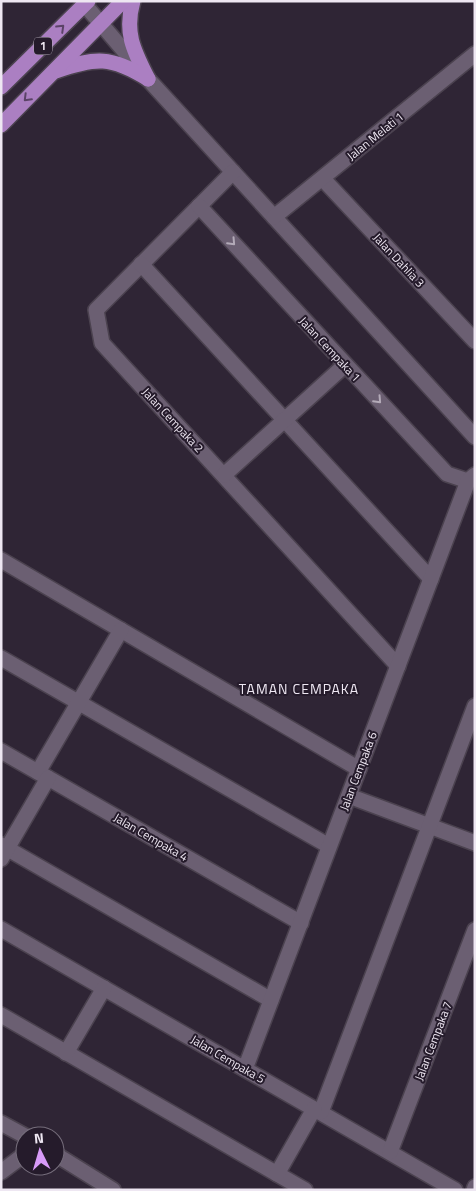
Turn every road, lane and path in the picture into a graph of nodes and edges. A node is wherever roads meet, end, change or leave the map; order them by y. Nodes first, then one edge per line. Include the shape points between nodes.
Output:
1 (123, 1) edge
2 (133, 1) edge
3 (86, 3) edge
4 (101, 24) junction
5 (475, 54) edge
6 (53, 72) junction
7 (148, 79) junction
8 (1, 86) edge
9 (1, 125) edge
10 (233, 172) junction
11 (324, 178) junction
12 (199, 206) junction
13 (274, 217) junction
14 (141, 264) junction
15 (475, 341) edge
16 (345, 365) junction
17 (284, 420) junction
18 (475, 437) edge
19 (224, 475) junction
20 (471, 478) edge
21 (1, 560) edge
22 (431, 579) junction
23 (120, 630) junction
24 (1, 658) edge
25 (398, 666) junction
26 (78, 702) junction
27 (475, 706) edge
28 (1, 751) edge
29 (359, 769) junction
30 (43, 775) junction
31 (349, 796) junction
32 (429, 826) junction
33 (475, 843) edge
34 (329, 846) junction
35 (3, 851) edge
36 (301, 922) junction
37 (1, 929) edge
38 (475, 930) edge
39 (104, 988) junction
40 (271, 1000) junction
41 (1, 1015) edge
42 (66, 1052) junction
43 (245, 1069) junction
44 (318, 1111) junction
45 (1, 1122) edge
46 (15, 1130) edge
47 (390, 1152) junction
48 (65, 1160) edge
49 (15, 1162) edge
50 (1, 1172) edge
51 (277, 1174) junction
52 (113, 1190) edge
53 (305, 1190) edge
54 (455, 1190) edge

1 - 4 main road, 1
2 - 7 main road via 129,17 130,37
3 - 4 street
8 -> 3 main road, 1
4 - 6 main road, 1
4 - 7 street
5 - 11 street, Jalan Melati 1
6 - 7 main road via 84,62 104,61 127,66
6 -> 9 main road, 1
7 - 10 street
10 - 12 street, Jalan Cempaka 2
10 - 13 street
11 - 13 street, Jalan Melati 1
11 - 15 street, Jalan Dahlia 3
12 - 14 street, Jalan Cempaka 2
12 -> 16 street, Jalan Cempaka 1
13 - 18 street
14 - 17 street
14 - 19 street, Jalan Cempaka 2 via 96,310 102,343
16 - 17 street
16 -> 20 street, Jalan Cempaka 1 via 447,474
17 - 19 street
17 - 22 street
19 - 25 street, Jalan Cempaka 2
20 - 22 street, Jalan Cempaka 6
21 - 23 street
22 - 25 street, Jalan Cempaka 6
23 - 26 street
23 - 29 street
24 - 26 street
25 - 29 street, Jalan Cempaka 6
26 - 30 street
26 - 34 street
27 - 32 street
28 - 30 street, Jalan Cempaka 4
29 - 31 street, Jalan Cempaka 6
30 - 35 street
30 - 36 street, Jalan Cempaka 4
31 - 32 street
31 - 34 street, Jalan Cempaka 6
32 - 33 street
32 - 44 street
34 - 36 street, Jalan Cempaka 6
35 - 40 street
36 - 40 street, Jalan Cempaka 6
37 - 39 street, Jalan Cempaka 5
38 - 47 street, Jalan Cempaka 7
39 - 42 street
39 - 43 street, Jalan Cempaka 5
40 - 43 street, Jalan Cempaka 6
41 - 42 street
42 - 51 street
43 - 44 street, Jalan Cempaka 5
44 - 47 street, Jalan Cempaka 5
44 - 51 street
45 - 46 street
47 - 54 street, Jalan Cempaka 5
48 - 52 street
49 - 50 street
51 - 53 street

